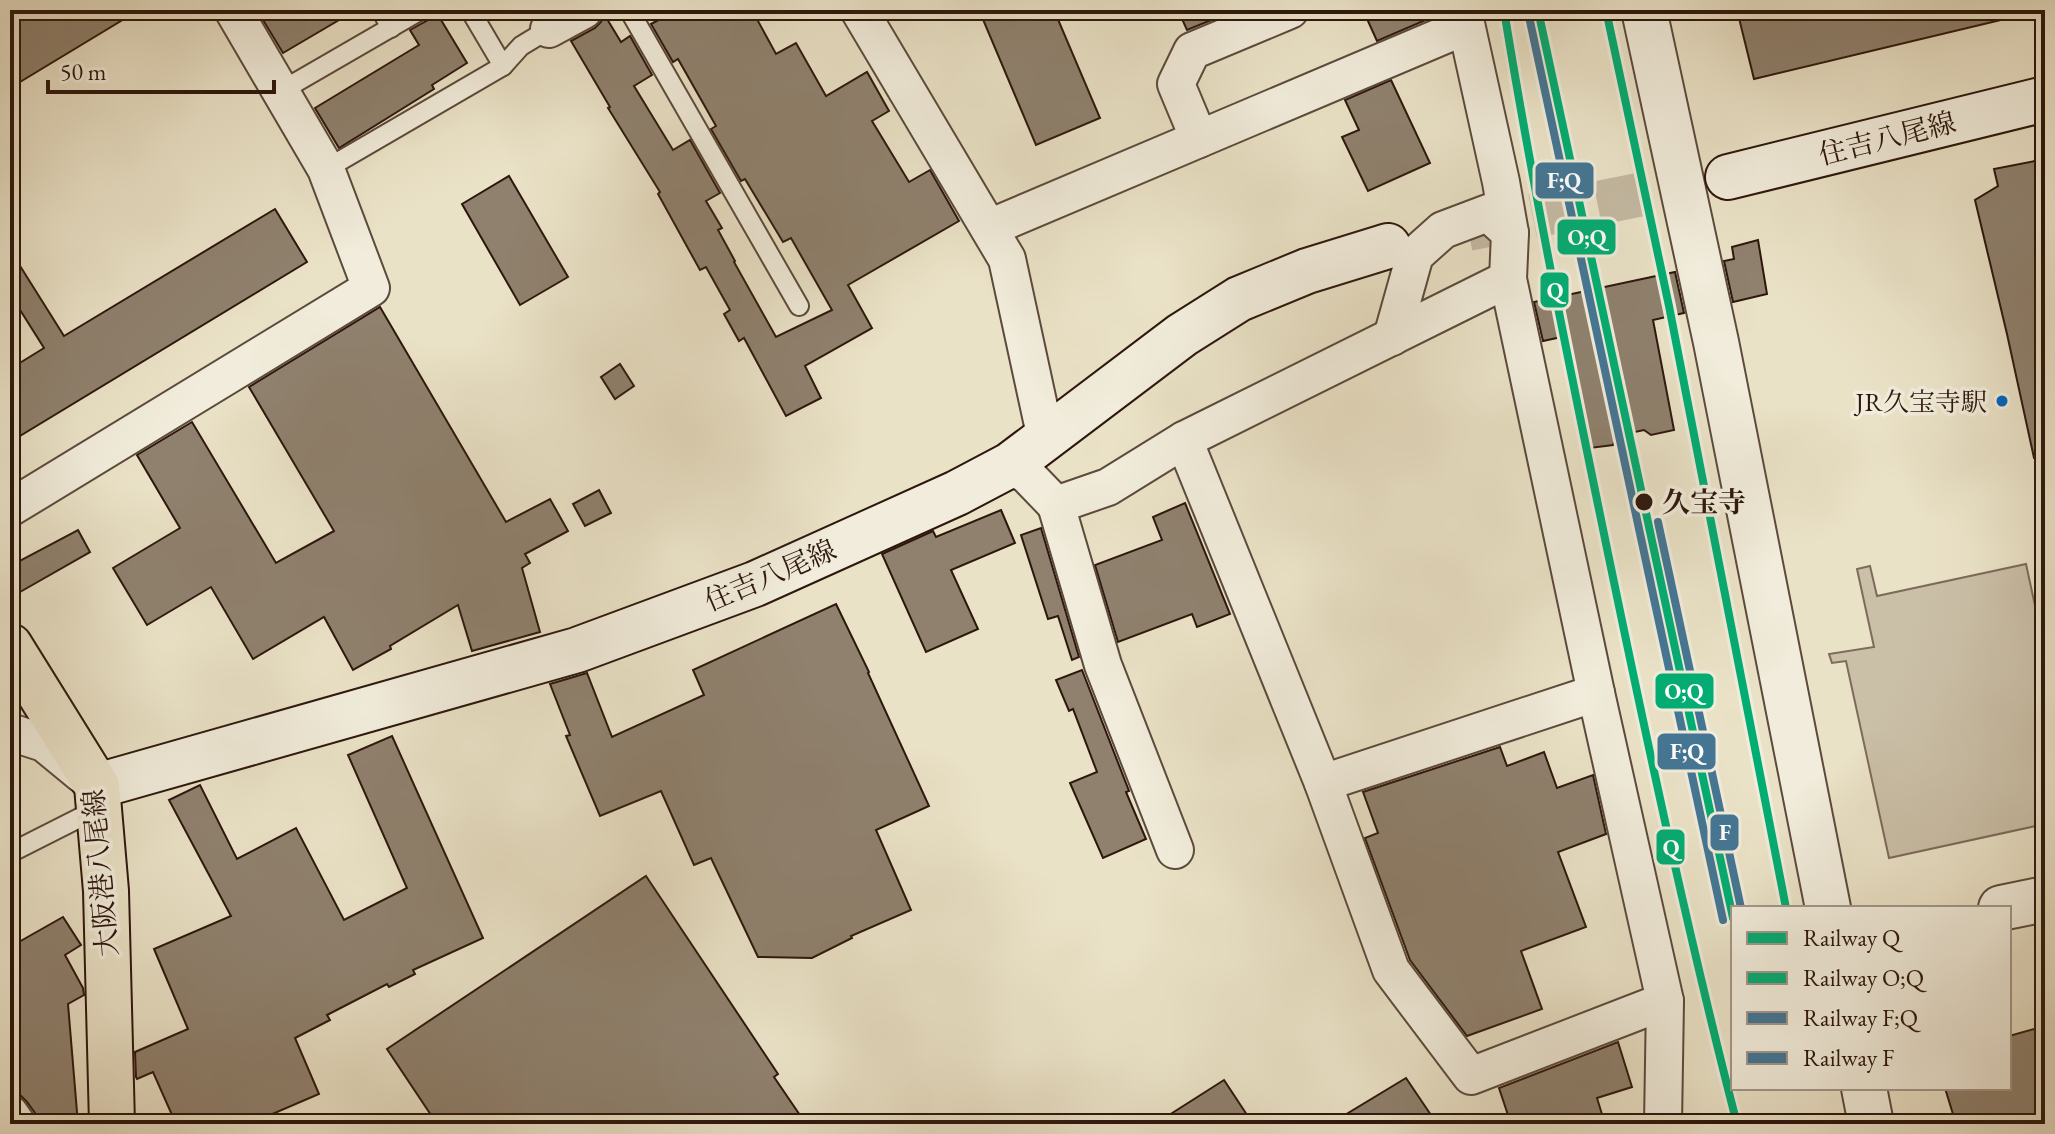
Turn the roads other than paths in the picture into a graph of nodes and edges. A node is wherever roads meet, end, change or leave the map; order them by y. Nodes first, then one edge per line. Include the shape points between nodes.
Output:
1 (233, 10) edge
2 (381, 10) edge
3 (421, 10) edge
4 (470, 10) edge
5 (584, 10) edge
6 (629, 10) edge
7 (859, 10) edge
8 (1290, 10) edge
9 (1644, 10) edge
10 (1464, 18) edge
11 (391, 28) junction
12 (549, 29) joint
13 (503, 66) junction
14 (281, 91) junction
15 (2045, 99) edge
16 (1199, 139) junction
17 (326, 169) junction
18 (1728, 177) tunnel mouth
19 (989, 228) junction
20 (1510, 233) junction
21 (1388, 246) dead end
22 (1508, 279) junction
23 (799, 306) dead end
24 (1392, 337) junction
25 (1046, 439) junction
26 (1184, 440) junction
27 (1010, 465) junction
28 (1056, 505) junction
29 (10, 508) edge
30 (10, 646) edge
31 (1596, 693) junction
32 (10, 732) edge
33 (1323, 783) junction
34 (98, 797) junction
35 (1175, 850) dead end
36 (10, 853) edge
37 (2045, 899) edge
38 (1828, 906) edge
39 (2011, 906) edge
40 (1665, 1001) junction
41 (1864, 1090) edge
42 (10, 1114) edge
43 (17, 1124) edge
44 (112, 1124) edge
45 (1663, 1124) edge
46 (1871, 1124) edge

1 - 14 street
2 - 11 lane
3 - 11 lane
4 - 13 lane
5 - 12 street
6 - 23 lane
7 - 19 street
8 - 16 street via 1192,51 1176,84
9 - 38 main road
10 - 16 street
10 - 20 street
11 - 14 lane
12 - 13 lane via 521,46
13 - 17 lane
14 - 17 street
15 - 18 main road, 住吉八尾線
16 - 19 street
17 - 29 street via 371,288
19 - 25 street via 1007,259
20 - 22 street
20 - 24 street via 1488,213 1443,230 1415,255
21 - 25 main road, 住吉八尾線 via 1239,299 1182,335
22 - 24 street
22 - 31 street
24 - 26 street
25 - 27 main road, 住吉八尾線
26 - 28 street via 1108,487
26 - 33 street
27 - 28 street
27 - 34 main road, 住吉八尾線 via 755,584 577,650
28 - 35 street via 1103,665
30 - 34 main road, 大阪港八尾線
31 - 33 street
31 - 40 street
32 - 34 street via 44,743
33 - 40 street via 1391,970 1471,1076
34 - 36 lane
34 - 44 main road, 大阪港八尾線
37 - 39 main road
40 - 45 street
41 - 46 main road
42 - 43 street

